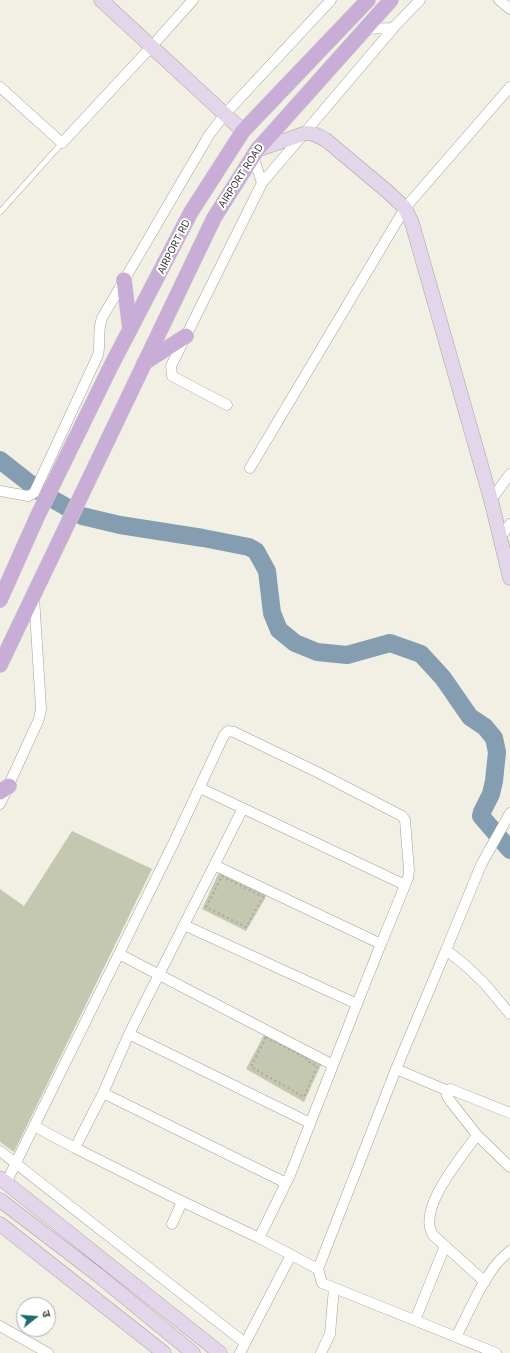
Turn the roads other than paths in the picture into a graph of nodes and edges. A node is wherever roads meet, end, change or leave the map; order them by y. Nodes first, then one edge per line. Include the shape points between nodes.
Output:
1 (101, 0) edge
2 (193, 0) edge
3 (331, 0) edge
4 (368, 0) edge
5 (391, 0) edge
6 (420, 0) edge
7 (499, 0) edge
8 (510, 10) edge
9 (396, 26) junction
10 (364, 29) junction
11 (152, 46) junction
12 (510, 86) edge
13 (0, 87) edge
14 (225, 114) junction
15 (243, 131) junction
16 (306, 133) junction
17 (62, 143) junction
18 (255, 153) junction
19 (262, 183) junction
20 (405, 208) junction
21 (0, 212) edge
22 (124, 280) junction
23 (130, 330) junction
24 (186, 336) junction
25 (143, 364) junction
26 (227, 405) dead end
27 (250, 468) dead end
28 (510, 474) edge
29 (0, 491) edge
30 (491, 500) junction
31 (510, 524) edge
32 (500, 538) junction
33 (510, 578) edge
34 (33, 594) junction
35 (0, 600) edge
36 (0, 665) edge
37 (200, 788) junction
38 (4, 789) edge
39 (0, 804) edge
40 (243, 808) junction
41 (510, 813) edge
42 (214, 865) junction
43 (405, 885) junction
44 (184, 925) junction
45 (381, 944) junction
46 (446, 950) junction
47 (119, 954) junction
48 (159, 974) junction
49 (357, 1004) junction
50 (510, 1014) edge
51 (129, 1034) junction
52 (333, 1065) junction
53 (396, 1069) junction
54 (446, 1090) junction
55 (103, 1093) junction
56 (510, 1113) edge
57 (310, 1123) junction
58 (34, 1126) junction
59 (477, 1135) junction
60 (75, 1148) junction
61 (0, 1151) edge
62 (15, 1163) junction
63 (510, 1167) edge
64 (3, 1181) edge
65 (286, 1183) junction
66 (0, 1200) edge
67 (182, 1202) junction
68 (0, 1224) edge
69 (172, 1224) dead end
70 (260, 1238) junction
71 (445, 1246) junction
72 (510, 1251) edge
73 (291, 1255) junction
74 (318, 1269) junction
75 (485, 1282) junction
76 (334, 1288) junction
77 (415, 1320) junction
78 (0, 1326) edge
79 (456, 1337) junction
80 (245, 1343) junction
81 (48, 1353) edge
82 (164, 1353) edge
83 (193, 1353) edge
84 (220, 1353) edge
85 (240, 1353) edge
86 (321, 1353) edge
87 (496, 1353) edge

1 - 11 street
2 - 11 street
3 - 14 street
4 - 15 main road, AIRPORT RD
5 - 10 main road, AIRPORT ROAD
6 - 9 street
7 - 8 street
9 - 10 street
9 - 16 street
10 - 18 main road, AIRPORT ROAD
11 - 14 street
11 - 17 street
12 - 20 street
13 - 17 street
14 - 15 street
14 - 22 street via 202,146
15 - 23 main road, AIRPORT RD via 191,212
16 - 18 street
16 - 19 street
16 - 20 street via 326,140
17 - 21 lane
18 - 19 street
18 - 25 main road, AIRPORT ROAD via 214,218
19 - 24 street
20 - 27 street
20 - 30 street via 418,239
22 - 23 main road
22 - 29 street via 100,323 99,350 93,367 34,493 28,496
23 - 35 main road, AIRPORT RD via 38,515
24 - 25 main road
24 - 26 street via 171,366 172,376
25 - 34 main road, AIRPORT ROAD
28 - 30 street
30 - 32 street
31 - 32 street
32 - 33 street
34 - 36 main road, AIRPORT ROAD
34 - 38 street via 41,709 34,733
37 - 40 street
37 - 43 street via 224,735 228,731 234,732 402,816 405,820 409,862
37 - 47 street
38 - 39 street
40 - 42 street
40 - 43 street
41 - 46 street via 481,865
42 - 44 street
42 - 45 street
43 - 45 street
44 - 48 street
44 - 49 street
45 - 49 street
46 - 50 street via 484,983
46 - 53 street
47 - 48 street
47 - 58 street
48 - 51 street
48 - 52 street
49 - 52 street
51 - 55 street
51 - 57 street
52 - 57 street
53 - 54 street
53 - 74 street
54 - 56 street via 450,1089
54 - 59 street via 451,1102
55 - 60 street
55 - 65 street
57 - 65 street
58 - 60 street
58 - 62 street
59 - 63 street
59 - 71 street via 442,1186 431,1211 430,1230
60 - 67 street
61 - 62 street
62 - 64 street
62 - 80 street
64 - 84 street
65 - 70 street
66 - 83 street via 98,1275
67 - 69 street
67 - 70 street
68 - 82 street
70 - 73 street
71 - 75 street
71 - 77 street
72 - 75 street via 495,1265
73 - 74 street
73 - 80 street
74 - 76 street via 322,1283
75 - 79 street
76 - 77 street
76 - 86 street via 330,1334
77 - 79 street
78 - 81 street
79 - 87 street
80 - 85 street

